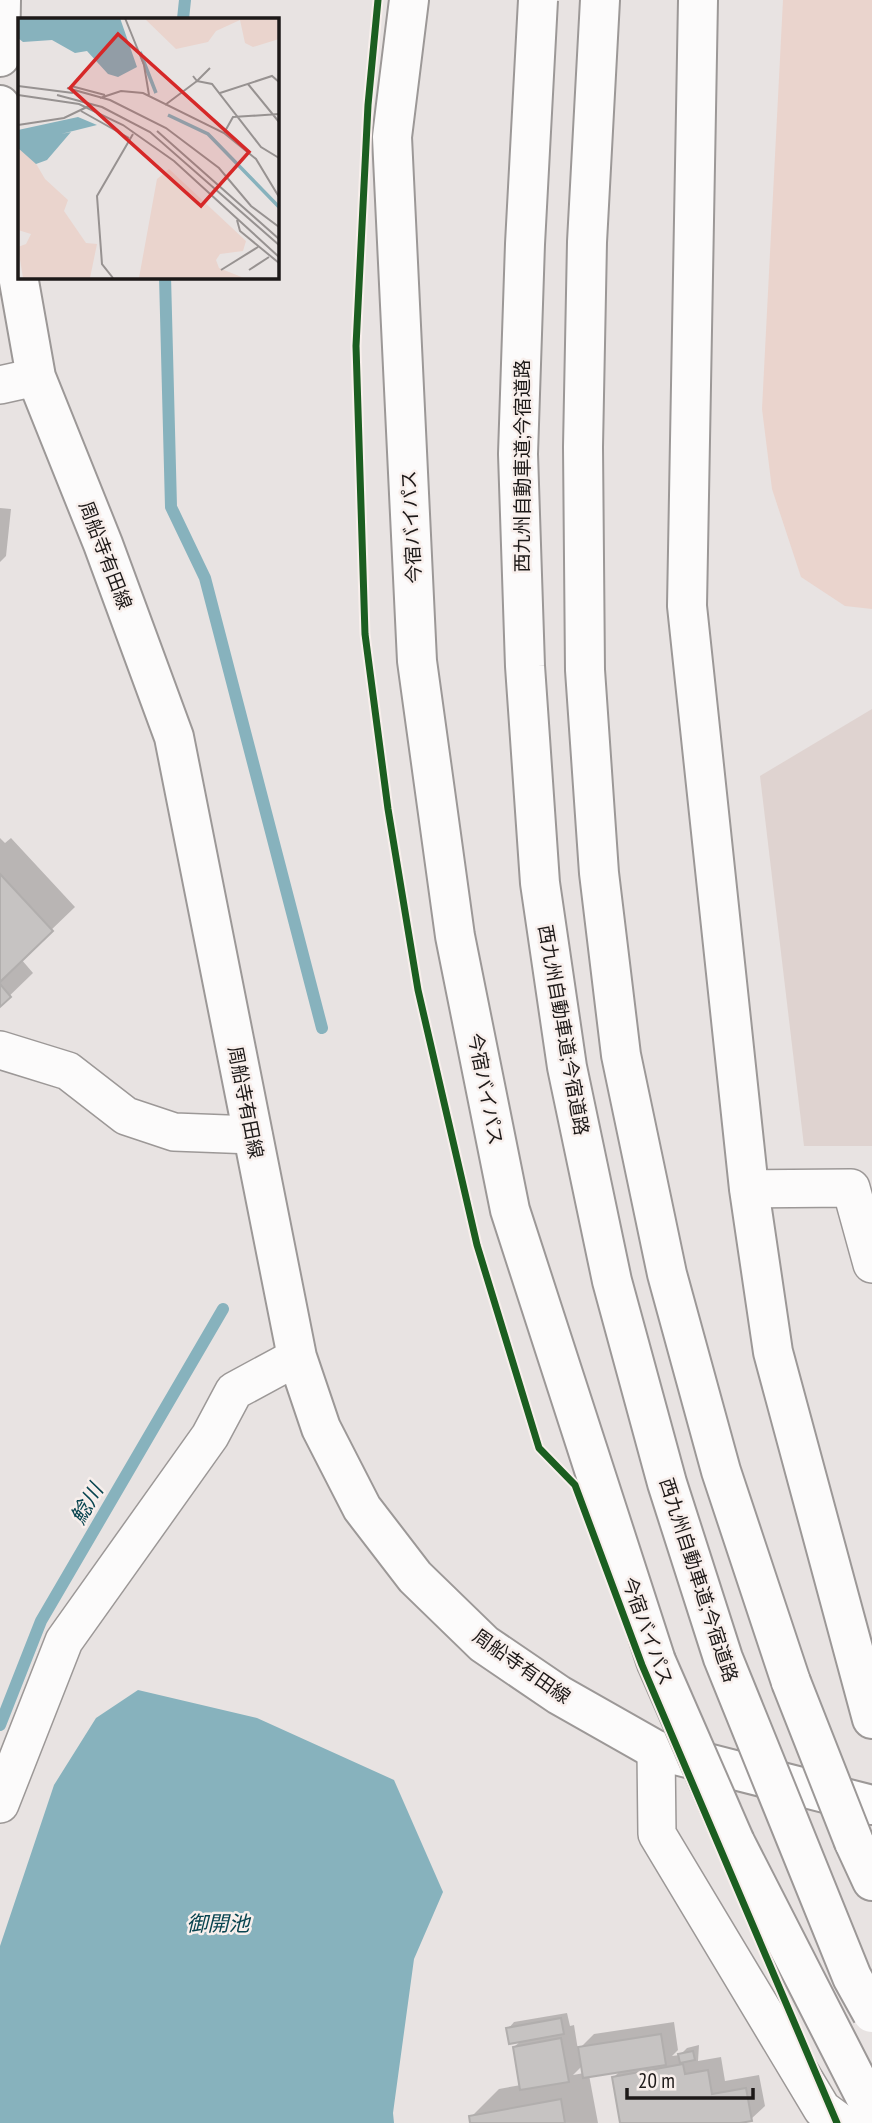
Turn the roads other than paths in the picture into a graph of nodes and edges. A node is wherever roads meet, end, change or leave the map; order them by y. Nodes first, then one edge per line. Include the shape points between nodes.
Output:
1 (1, 0) edge
2 (410, 0) edge
3 (538, 0) edge
4 (600, 0) edge
5 (698, 0) edge
6 (0, 57) edge
7 (0, 105) edge
8 (18, 381) edge
9 (0, 1051) edge
10 (253, 1135) junction
11 (749, 1189) junction
12 (872, 1264) edge
13 (297, 1357) junction
14 (872, 1720) edge
15 (656, 1750) junction
16 (0, 1804) edge
17 (872, 1805) edge
18 (872, 1881) edge
19 (872, 2013) edge
20 (872, 2110) edge
21 (841, 2123) edge

1 - 6 main road
2 - 20 main road, 今宿バイパス, bridge via 391,137 417,661 455,936 510,1210 656,1661 735,1842
3 - 19 main road, 西九州自動車道;今宿道路, bridge via 517,454 540,883 567,1067 616,1294 667,1483 719,1645 852,1977
4 - 18 main road, bridge via 586,256 585,670 599,873 621,1055 667,1274 721,1471 791,1682
5 - 11 main road via 687,606
7 - 8 main road, 周船寺有田線
8 - 10 main road, 周船寺有田線 via 103,544 174,737
9 - 10 street via 68,1071 126,1116 174,1132
10 - 13 main road, 周船寺有田線
11 - 12 street via 851,1188
11 - 14 main road via 773,1352
13 - 15 main road, 周船寺有田線 via 321,1428 362,1508 415,1577 484,1644 559,1695
13 - 16 street via 234,1391 210,1436 64,1641
15 - 17 main road, 周船寺有田線
15 - 21 street via 657,1835 822,2109

